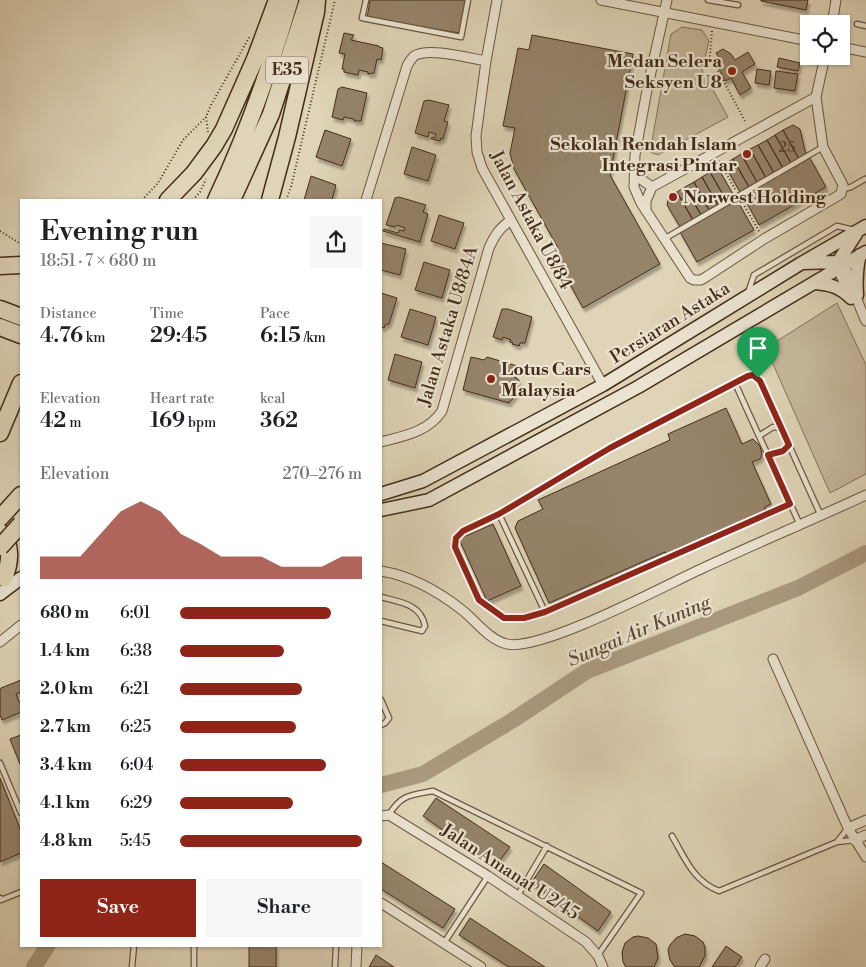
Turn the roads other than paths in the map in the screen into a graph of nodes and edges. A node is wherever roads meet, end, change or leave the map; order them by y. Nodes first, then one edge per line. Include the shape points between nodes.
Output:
1 (276, 0) edge
2 (290, 0) edge
3 (308, 0) edge
4 (316, 0) edge
5 (366, 0) edge
6 (468, 0) edge
7 (497, 0) edge
8 (602, 0) edge
9 (667, 0) edge
10 (708, 0) edge
11 (836, 0) edge
12 (738, 4) dead end
13 (664, 12) junction
14 (834, 15) edge
15 (857, 24) dead end
16 (866, 26) edge
17 (800, 39) edge
18 (850, 49) edge
19 (866, 52) edge
20 (486, 61) junction
21 (823, 65) edge
22 (816, 97) junction
23 (254, 134) junction
24 (823, 147) junction
25 (634, 169) junction
26 (865, 180) edge
27 (652, 187) junction
28 (843, 189) junction
29 (169, 199) edge
30 (217, 199) edge
31 (232, 199) edge
32 (270, 199) edge
33 (366, 199) edge
34 (646, 210) junction
35 (510, 221) junction
36 (862, 229) edge
37 (663, 239) junction
38 (863, 254) edge
39 (800, 264) junction
40 (20, 265) edge
41 (840, 265) junction
42 (0, 266) edge
43 (814, 283) junction
44 (747, 296) junction
45 (855, 299) junction
46 (0, 309) edge
47 (20, 317) edge
48 (866, 321) edge
49 (0, 328) edge
50 (20, 335) edge
51 (735, 383) junction
52 (20, 385) edge
53 (603, 385) junction
54 (638, 387) junction
55 (781, 428) junction
56 (0, 433) edge
57 (759, 436) junction
58 (382, 442) edge
59 (789, 445) junction
60 (768, 455) junction
61 (382, 494) edge
62 (866, 495) edge
63 (20, 497) edge
64 (790, 504) junction
65 (382, 510) edge
66 (499, 514) junction
67 (820, 516) junction
68 (0, 518) edge
69 (20, 525) edge
70 (800, 525) junction
71 (0, 532) edge
72 (0, 547) edge
73 (20, 565) edge
74 (382, 571) edge
75 (20, 578) edge
76 (1, 584) edge
77 (382, 597) edge
78 (545, 612) junction
79 (382, 621) edge
80 (20, 626) edge
81 (0, 642) edge
82 (773, 659) dead end
83 (382, 702) edge
84 (382, 724) edge
85 (0, 763) edge
86 (20, 811) edge
87 (385, 816) edge
88 (865, 823) edge
89 (848, 828) junction
90 (866, 835) edge
91 (672, 836) dead end
92 (854, 840) junction
93 (837, 842) junction
94 (547, 846) junction
95 (866, 857) edge
96 (488, 876) junction
97 (20, 892) edge
98 (518, 896) junction
99 (0, 898) edge
100 (382, 904) edge
101 (444, 943) junction
102 (134, 947) edge
103 (194, 947) edge
104 (336, 947) edge
105 (356, 947) edge
106 (598, 956) junction
107 (132, 967) edge
108 (194, 967) edge
109 (335, 967) edge
110 (356, 967) edge
111 (482, 967) edge
112 (603, 967) edge

1 - 29 highway via 255,59 224,129 194,173
2 - 23 highway, E35
3 - 23 highway, E35 via 287,68
4 - 32 highway via 314,22
5 - 6 lane via 362,18 461,37
7 - 20 street, Jalan Astaka U8/84
8 - 13 street
9 - 13 street
10 - 12 lane
11 - 14 street
13 - 17 street
13 - 25 street
15 - 16 lane
18 - 19 street
20 - 33 street via 433,53 412,58
20 - 35 street, Jalan Astaka U8/84 via 476,136 477,152
21 - 22 street
22 - 24 street
22 - 27 street
23 - 30 highway, E35
23 - 31 highway, E35
24 - 28 street
24 - 37 lane
25 - 27 street via 638,177
25 - 34 street via 636,195
26 - 28 lane
27 - 34 street
28 - 37 street via 841,194 701,280 690,278
34 - 37 street
35 - 53 street, Jalan Astaka U8/84
35 - 58 street, Jalan Astaka U8/84A via 502,226 488,248 442,411 431,424 420,430
36 - 39 main road, Persiaran Astaka
36 - 41 main road
36 - 44 lane via 837,226 754,276
38 - 41 main road, Persiaran Astaka
38 - 45 main road via 856,274
39 - 41 main road
39 - 44 main road, Persiaran Astaka
40 - 42 highway
41 - 43 main road, Persiaran Astaka
41 - 45 street
43 - 45 main road via 837,286
43 - 54 main road, Persiaran Astaka
44 - 53 main road, Persiaran Astaka
45 - 48 street
46 - 47 highway
49 - 50 highway
51 - 55 lane via 748,376 758,378
51 - 57 lane
51 - 66 lane via 610,448
52 - 56 highway
53 - 54 main road
53 - 61 main road, Persiaran Astaka via 422,481
54 - 65 main road, Persiaran Astaka via 429,500
55 - 57 lane via 773,427
55 - 59 lane
57 - 60 lane
59 - 60 lane via 783,451
59 - 67 lane
60 - 64 lane
62 - 67 street
63 - 68 highway
64 - 70 lane
64 - 78 lane
66 - 78 lane
66 - 78 lane via 463,531 456,538 455,547 479,600 504,618 524,618
67 - 70 street
69 - 72 highway, bridge
70 - 74 street via 576,627 517,645 493,638 462,610 430,588
71 - 76 highway via 10,551 8,570
73 - 76 highway
75 - 76 main road
77 - 79 lane via 406,603 418,610 425,626 422,631
80 - 81 street
82 - 89 street
83 - 84 lane via 389,718
85 - 86 lane
87 - 94 lane via 408,796 434,791
87 - 96 street, Jalan Amanat U2/45
88 - 89 street
89 - 92 street
89 - 93 lane
90 - 92 street
91 - 93 lane via 695,874 707,886 719,891
92 - 93 lane
92 - 95 street
94 - 98 lane
94 - 106 lane via 641,893
96 - 98 street, Jalan Amanat U2/45
96 - 101 lane
97 - 99 lane
98 - 106 street, Jalan Amanat U2/45 via 586,942
100 - 101 street
101 - 111 street
102 - 107 lane
103 - 108 lane
104 - 109 lane
105 - 110 street
106 - 112 street, Jalan Amanat U2/45

